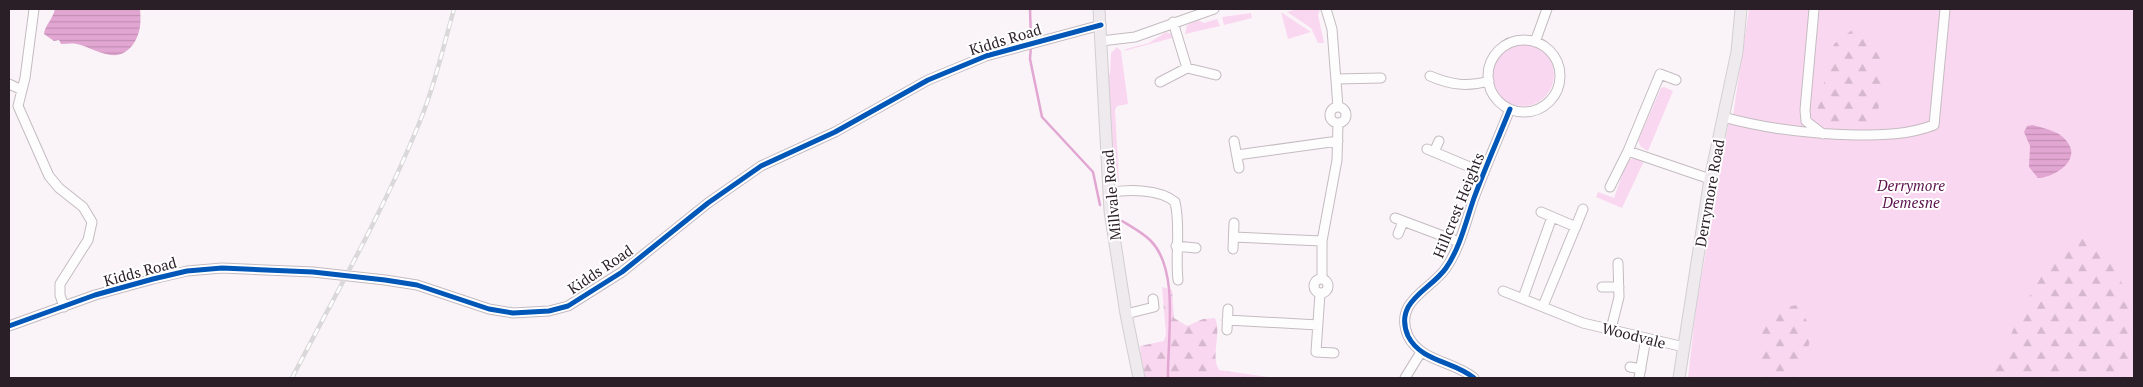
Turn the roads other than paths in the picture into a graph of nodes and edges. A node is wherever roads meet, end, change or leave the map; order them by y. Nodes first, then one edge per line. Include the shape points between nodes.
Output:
1 (34, 9) edge
2 (1099, 9) edge
3 (1180, 9) edge
4 (1214, 9) edge
5 (1326, 9) edge
6 (1548, 9) edge
7 (1741, 9) edge
8 (1814, 9) edge
9 (1945, 9) edge
10 (1182, 19) junction
11 (1173, 22) junction
12 (1100, 25) junction
13 (1101, 41) junction
14 (1535, 42) junction
15 (1188, 68) junction
16 (1216, 75) dead end
17 (1430, 76) dead end
18 (1381, 78) dead end
19 (1337, 79) junction
20 (1676, 80) dead end
21 (1489, 81) junction
22 (1160, 82) dead end
23 (9, 84) edge
24 (22, 90) junction
25 (1510, 109) junction
26 (1723, 118) junction
27 (1824, 134) junction
28 (1234, 140) dead end
29 (1338, 141) junction
30 (1439, 141) dead end
31 (1628, 150) junction
32 (1237, 155) junction
33 (1239, 168) dead end
34 (1484, 173) junction
35 (1710, 179) junction
36 (1610, 187) dead end
37 (1109, 193) junction
38 (1583, 210) dead end
39 (1541, 212) dead end
40 (1552, 217) junction
41 (1234, 223) dead end
42 (1576, 227) junction
43 (1398, 234) dead end
44 (1234, 237) junction
45 (1322, 241) junction
46 (1459, 242) junction
47 (1176, 246) junction
48 (1196, 248) dead end
49 (1233, 249) dead end
50 (1618, 263) dead end
51 (1178, 280) dead end
52 (1602, 287) dead end
53 (1618, 288) junction
54 (1503, 291) dead end
55 (1523, 298) junction
56 (1153, 299) dead end
57 (1544, 306) junction
58 (64, 307) junction
59 (1228, 309) dead end
60 (1126, 314) junction
61 (1228, 320) junction
62 (1318, 325) junction
63 (9, 326) edge
64 (1611, 329) junction
65 (1227, 330) dead end
66 (1646, 338) junction
67 (1684, 347) junction
68 (1421, 352) junction
69 (1334, 353) dead end
70 (1630, 367) dead end
71 (1641, 368) junction
72 (1139, 378) edge
73 (1405, 378) edge
74 (1474, 378) edge
75 (1639, 378) edge
76 (1679, 378) edge

1 - 24 street
2 - 12 main road, Millvale Road
3 - 10 street
4 - 10 street
5 - 19 street via 1332,29
6 - 14 street
7 - 26 main road, Derrymore Road via 1737,52
8 - 27 street via 1805,110 1806,121
9 - 27 street via 1934,125 1890,135
10 - 11 street
11 - 13 street via 1135,37
11 - 15 street
12 - 13 main road, Millvale Road
12 - 58 street, Kidds Road via 982,58 928,80 835,132 761,166 708,203 622,272 575,302 549,311 513,313 489,309 417,285 385,280 297,271 222,268 153,279
13 - 37 main road, Millvale Road
14 - 21 street via 1511,43 1501,49 1491,64
14 - 25 street via 1554,56 1559,66 1558,89 1552,99 1538,109 1521,112
15 - 16 street
15 - 22 street
17 - 21 street via 1457,85 1473,86
18 - 19 street
19 - 29 street via 1338,107 1330,116 1338,123
20 - 31 street via 1660,74
21 - 25 street via 1492,93
23 - 24 street
24 - 58 street via 18,100 20,113 45,168 59,188 83,207 92,222 88,240 60,284
25 - 34 street, Hillcrest Heights
26 - 27 street via 1763,128
26 - 35 main road, Derrymore Road
28 - 32 street
29 - 32 street
29 - 45 street
30 - 34 street, Hillcrest Heights via 1431,151
31 - 35 street
31 - 36 street
32 - 33 street
34 - 46 street, Hillcrest Heights
35 - 67 main road, Derrymore Road
37 - 47 street via 1154,193 1171,198 1177,212
37 - 60 main road, Millvale Road
38 - 42 street
39 - 40 street
40 - 42 street
40 - 55 street
41 - 44 street
42 - 57 street
43 - 46 street, Hillcrest Heights via 1399,220
44 - 45 street
44 - 49 street
45 - 62 street via 1322,279 1314,286 1320,293
46 - 68 street, Hillcrest Heights via 1446,268 1436,280 1416,294 1406,314 1408,335
47 - 48 street
47 - 51 street
50 - 53 street
52 - 53 street
53 - 64 street via 1619,297
54 - 55 street, Woodvale
55 - 57 street, Woodvale
56 - 60 street via 1154,308
57 - 64 street, Woodvale via 1583,323
58 - 63 street, Kidds Road
59 - 61 street
60 - 72 main road, Millvale Road
61 - 62 street
61 - 65 street
62 - 69 street via 1316,352
64 - 66 street, Woodvale
66 - 67 street, Woodvale
66 - 71 street
67 - 76 main road, Derrymore Road
68 - 73 street
68 - 74 street via 1458,367
70 - 71 street
71 - 75 street

